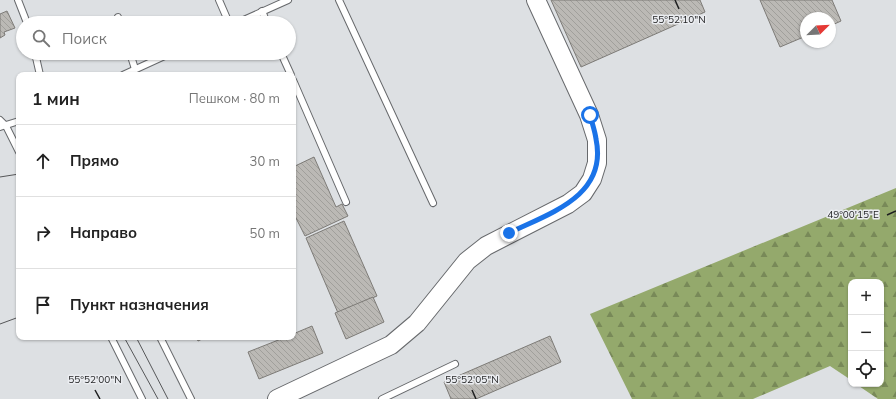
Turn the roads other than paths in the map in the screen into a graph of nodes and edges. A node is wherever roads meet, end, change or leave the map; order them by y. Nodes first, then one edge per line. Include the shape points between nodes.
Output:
1 (18, 0) edge
2 (219, 0) edge
3 (288, 0) edge
4 (339, 0) edge
5 (536, 0) edge
6 (262, 11) junction
7 (24, 16) edge
8 (226, 16) edge
9 (252, 16) edge
10 (264, 16) edge
11 (37, 60) edge
12 (133, 60) edge
13 (156, 60) edge
14 (284, 60) edge
15 (136, 69) junction
16 (39, 72) edge
17 (130, 72) edge
18 (290, 72) edge
19 (296, 87) edge
20 (0, 120) edge
21 (16, 121) edge
22 (3, 126) edge
23 (16, 147) edge
24 (346, 202) dead end
25 (433, 203) dead end
26 (112, 340) edge
27 (162, 340) edge
28 (455, 364) dead end
29 (345, 367) junction
30 (142, 399) edge
31 (191, 399) edge
32 (277, 399) edge
33 (309, 399) edge
34 (382, 399) edge

1 - 7 lane
2 - 8 lane
3 - 6 lane
4 - 25 lane
5 - 29 main road via 590,115 597,140 597,163 592,179 583,193 568,204 486,246 467,261 417,323 391,345
6 - 9 lane
6 - 10 lane
11 - 16 lane
12 - 15 lane
13 - 15 lane
14 - 18 lane
15 - 17 lane
19 - 24 lane
20 - 22 lane
21 - 22 lane
22 - 23 lane
26 - 30 lane
27 - 31 lane
28 - 34 lane
29 - 32 main road
29 - 33 main road

